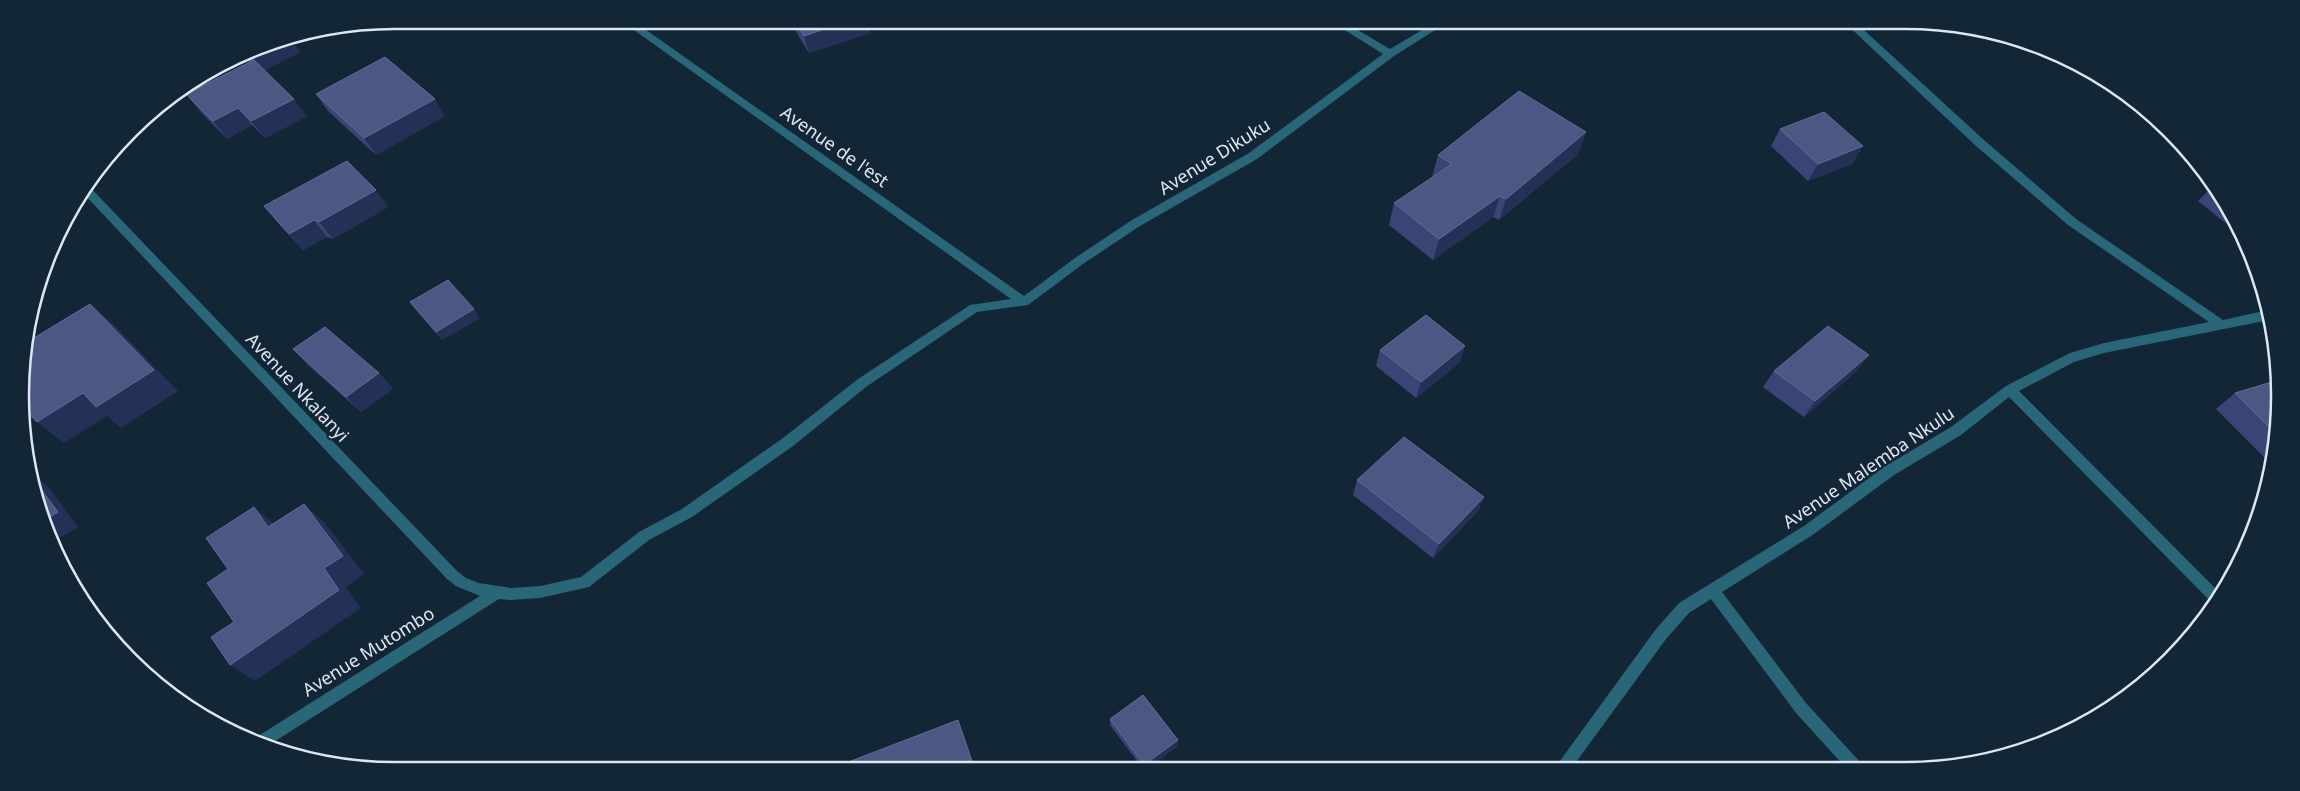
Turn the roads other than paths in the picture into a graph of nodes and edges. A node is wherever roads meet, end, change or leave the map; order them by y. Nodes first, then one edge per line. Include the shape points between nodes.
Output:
1 (638, 29) edge
2 (1349, 29) edge
3 (1431, 29) edge
4 (1857, 29) edge
5 (1390, 54) junction
6 (90, 194) edge
7 (1024, 302) junction
8 (2262, 316) edge
9 (2220, 324) junction
10 (2010, 390) junction
11 (1712, 590) junction
12 (496, 593) junction
13 (2212, 594) edge
14 (266, 738) edge
15 (1566, 762) edge
16 (1850, 762) edge

1 - 7 street, Avenue de l'est
2 - 5 street
3 - 5 street, Avenue Dikuku
4 - 9 street via 1980,143 2072,222
5 - 7 street, Avenue Dikuku via 1253,156 1136,223
6 - 12 street, Avenue Nkalanyi via 452,575 461,582
7 - 12 street via 974,308 862,383 788,442 686,513 644,536 584,583 540,592
8 - 9 street, Avenue Malemba Nkulu
9 - 10 street, Avenue Malemba Nkulu via 2070,358
10 - 11 street, Avenue Malemba Nkulu via 1956,431 1889,471 1808,530
10 - 13 street
11 - 15 street, Avenue Malemba Nkulu via 1684,608 1672,621
11 - 16 street via 1801,708
12 - 14 street, Avenue Mutombo

